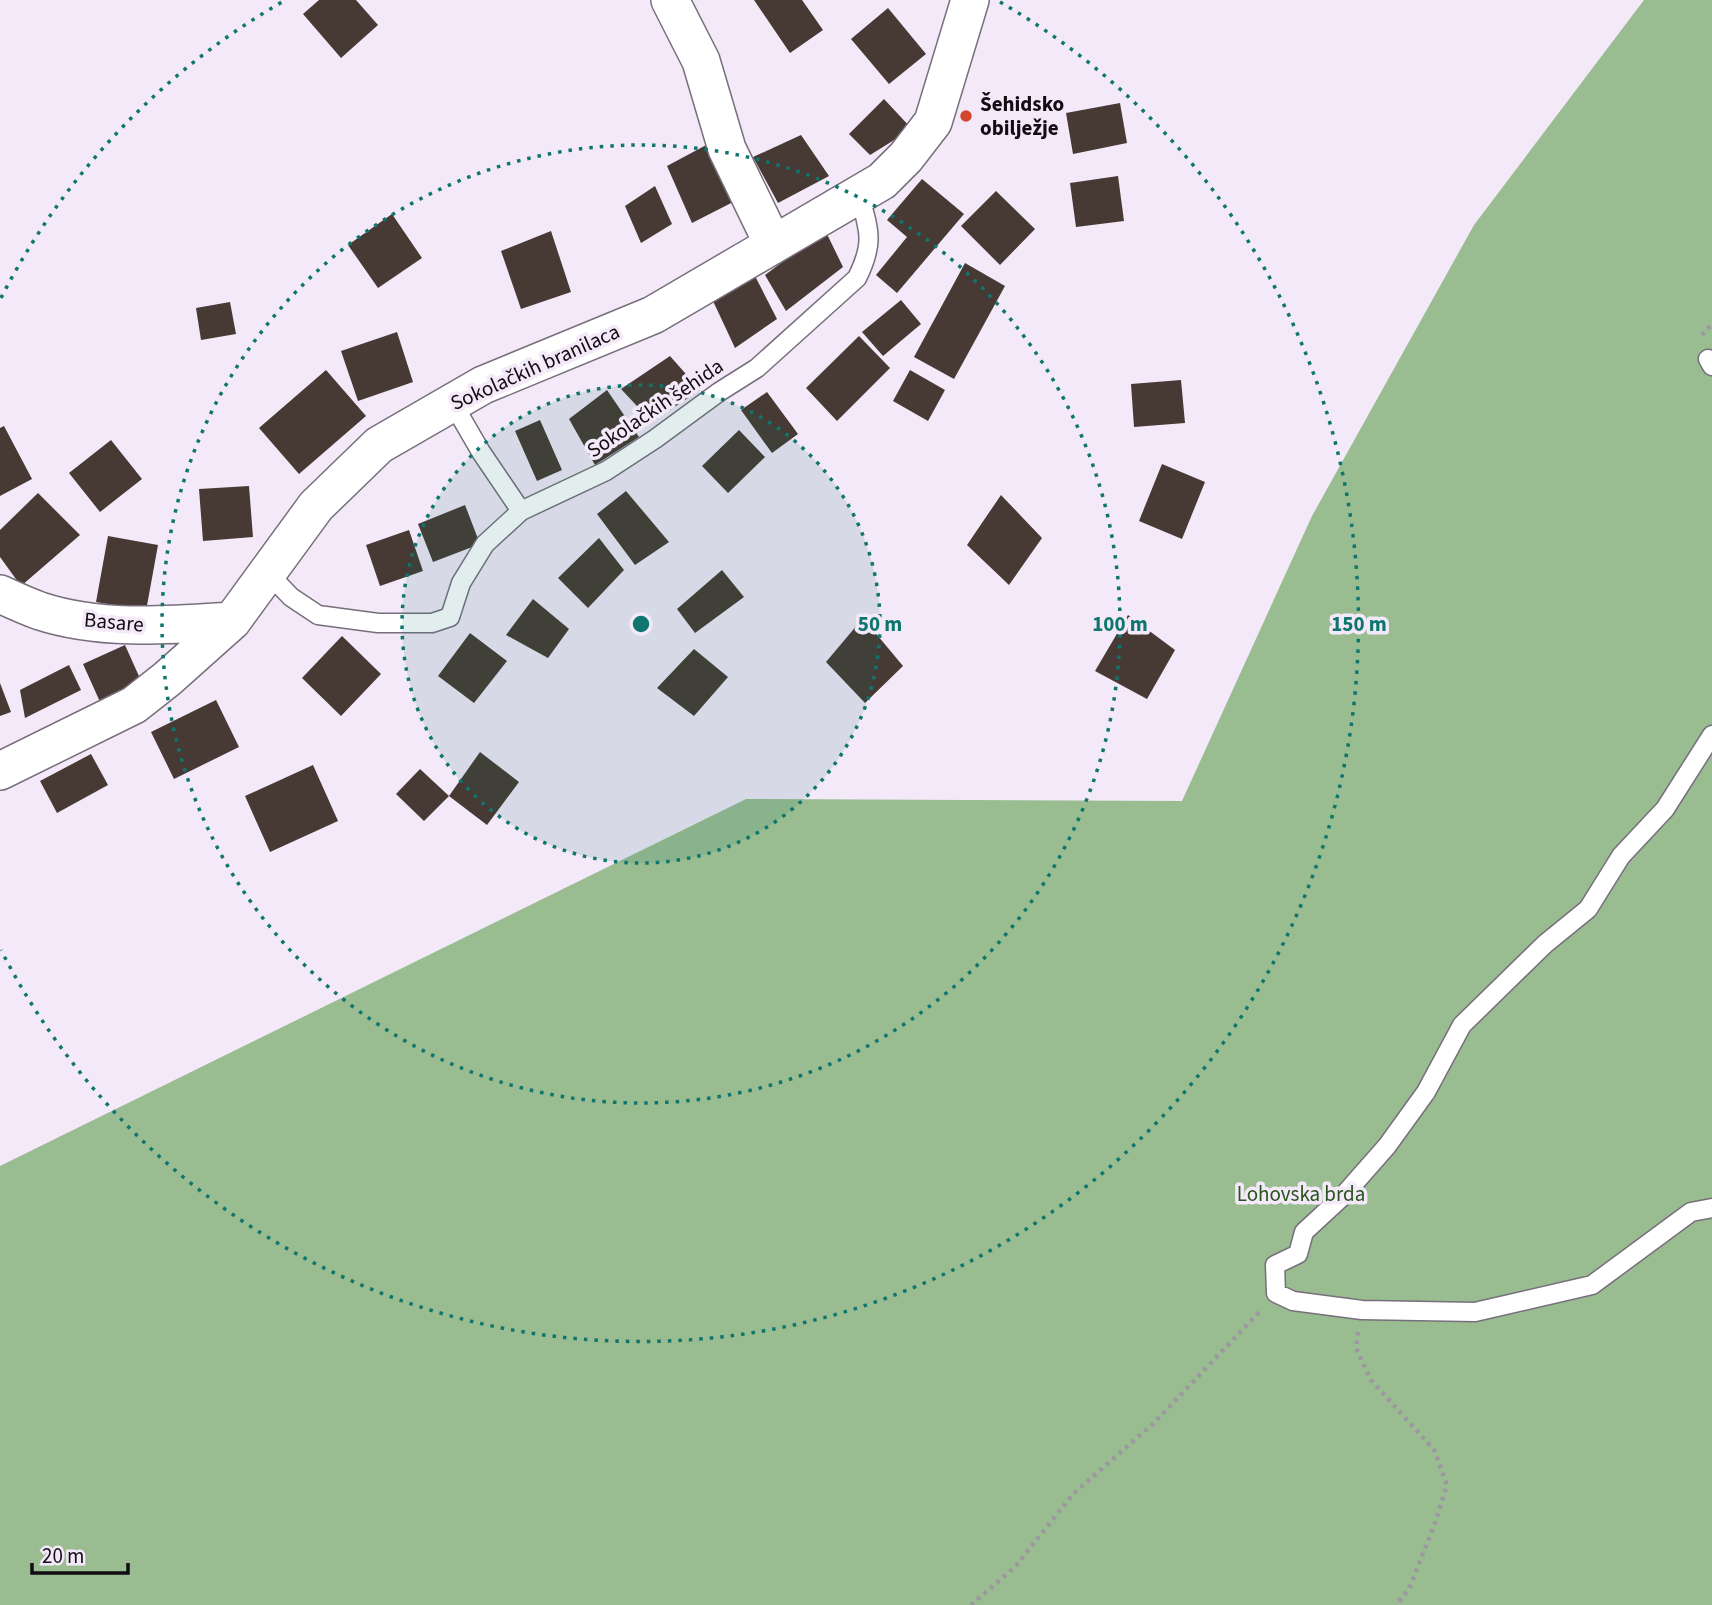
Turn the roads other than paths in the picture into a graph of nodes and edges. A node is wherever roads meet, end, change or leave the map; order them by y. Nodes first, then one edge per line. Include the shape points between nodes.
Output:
1 (670, 0) edge
2 (970, 0) edge
3 (859, 194) junction
4 (773, 244) junction
5 (452, 401) junction
6 (521, 511) junction
7 (268, 573) junction
8 (0, 594) edge
9 (232, 621) junction
10 (1712, 735) edge
11 (0, 771) edge
12 (1712, 1208) edge

1 - 4 street via 701,61 727,149
2 - 3 street, Sokolačkih branilaca via 933,122 906,158 882,181
3 - 4 street, Sokolačkih branilaca
3 - 6 lane, Sokolačkih šehida via 870,233 865,263 857,278 757,368 655,439 606,471
4 - 5 street, Sokolačkih branilaca via 653,315
5 - 6 lane
5 - 7 street, Sokolačkih branilaca via 379,445 316,506
6 - 7 lane, Sokolačkih šehida via 485,544 461,583 450,617 432,623 379,623 318,615 291,597
7 - 9 street, Sokolačkih branilaca
8 - 9 street, Basare via 40,611 123,624
9 - 11 street, Sokolačkih branilaca via 134,705
10 - 12 lane via 1665,808 1621,856 1588,909 1462,1025 1426,1092 1387,1146 1304,1232 1298,1254 1275,1265 1276,1293 1293,1301 1362,1311 1475,1312 1592,1285 1691,1212

